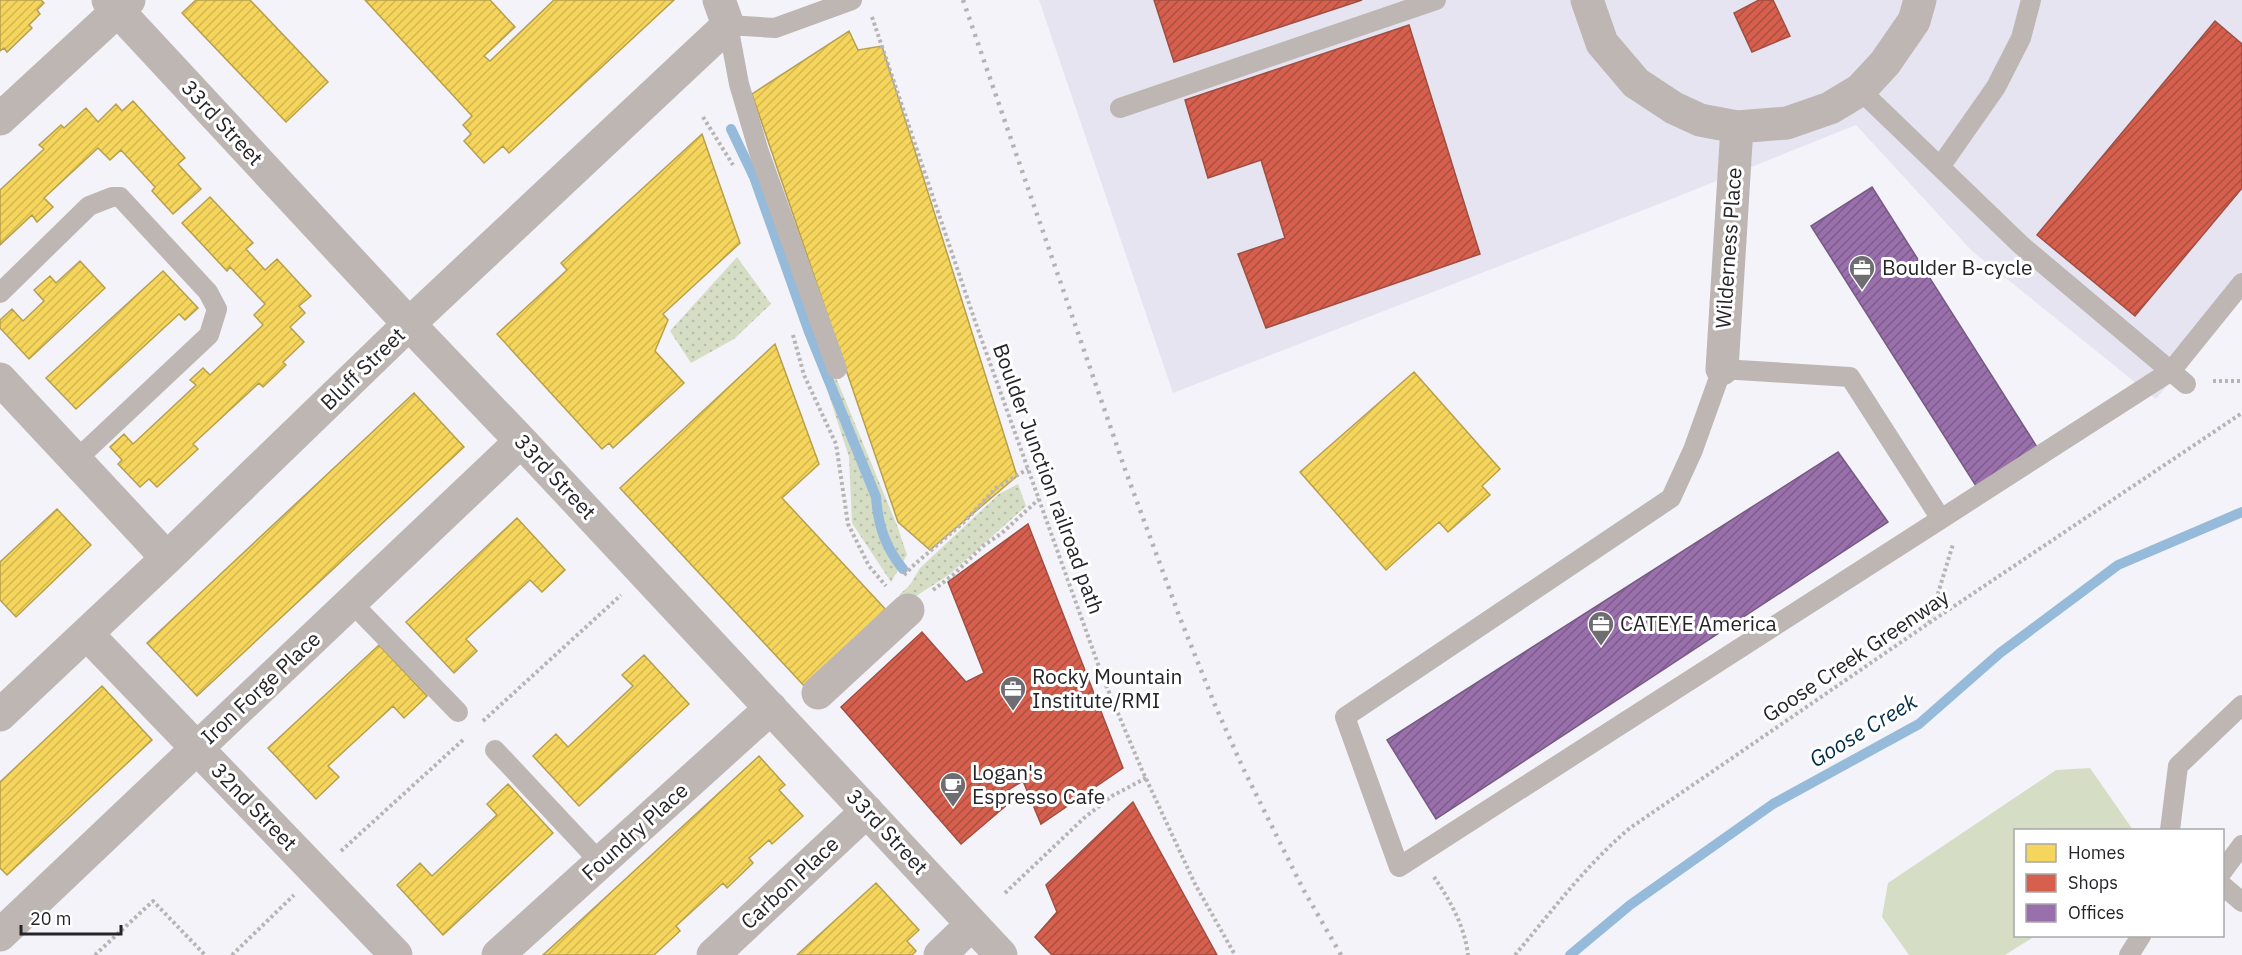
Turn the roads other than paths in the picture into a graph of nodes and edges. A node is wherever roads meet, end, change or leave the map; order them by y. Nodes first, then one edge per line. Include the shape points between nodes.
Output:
1 (852, 0) edge
2 (1436, 0) edge
3 (1587, 0) edge
4 (1920, 0) edge
5 (2031, 0) edge
6 (118, 3) edge
7 (724, 12) edge
8 (1860, 90) junction
9 (1120, 108) dead end
10 (0, 119) edge
11 (1737, 127) junction
12 (1940, 167) junction
13 (2242, 283) edge
14 (0, 293) edge
15 (409, 324) junction
16 (837, 369) dead end
17 (1722, 369) junction
18 (2178, 377) junction
19 (0, 379) edge
20 (521, 441) junction
21 (76, 460) junction
22 (1942, 518) junction
23 (167, 558) junction
24 (899, 601) road end
25 (351, 602) junction
26 (87, 633) junction
27 (818, 693) dead end
28 (2242, 705) edge
29 (771, 708) junction
30 (458, 712) dead end
31 (0, 715) edge
32 (197, 748) junction
33 (495, 750) dead end
34 (867, 811) junction
35 (2170, 829) edge
36 (2242, 845) edge
37 (600, 862) junction
38 (2224, 871) edge
39 (2224, 886) edge
40 (2242, 902) edge
41 (972, 924) junction
42 (0, 935) edge
43 (2140, 937) edge
44 (18, 955) edge
45 (396, 955) edge
46 (498, 955) edge
47 (713, 955) edge
48 (940, 955) edge
49 (1001, 955) edge
50 (2129, 955) edge

1 - 7 lane via 774,28
2 - 9 lane
3 - 11 street via 1602,43 1636,83 1700,120
4 - 8 street via 1914,21
5 - 12 lane via 2021,38 1996,87
6 - 10 street
6 - 15 street, 33rd Street
7 - 15 street, Bluff Street
7 - 16 lane via 759,152
8 - 11 street via 1830,108 1786,123
8 - 12 lane
11 - 17 street, Wilderness Place
12 - 18 lane via 2022,245
13 - 18 lane
14 - 21 lane via 89,206 112,196 120,197 208,292 217,309 209,335
15 - 20 street, 33rd Street
15 - 23 street, Bluff Street
17 - 22 lane via 1850,377
17 - 22 lane via 1671,498 1345,717 1399,867
18 - 22 lane
19 - 21 street
20 - 25 street, Iron Forge Place
20 - 29 street, 33rd Street
21 - 23 street
23 - 26 street, Bluff Street
24 - 27 street
25 - 30 lane
25 - 32 street, Iron Forge Place
26 - 31 street, Bluff Street
26 - 32 street, 32nd Street
28 - 35 lane via 2178,766
29 - 34 street, 33rd Street
29 - 37 street, Foundry Place
32 - 42 street, Iron Forge Place
32 - 45 street, 32nd Street
33 - 37 lane
34 - 41 street, 33rd Street
34 - 47 street, Carbon Place
36 - 38 lane
37 - 46 street, Foundry Place
39 - 40 lane
41 - 48 street
41 - 49 street, 33rd Street
42 - 44 street
43 - 50 lane

